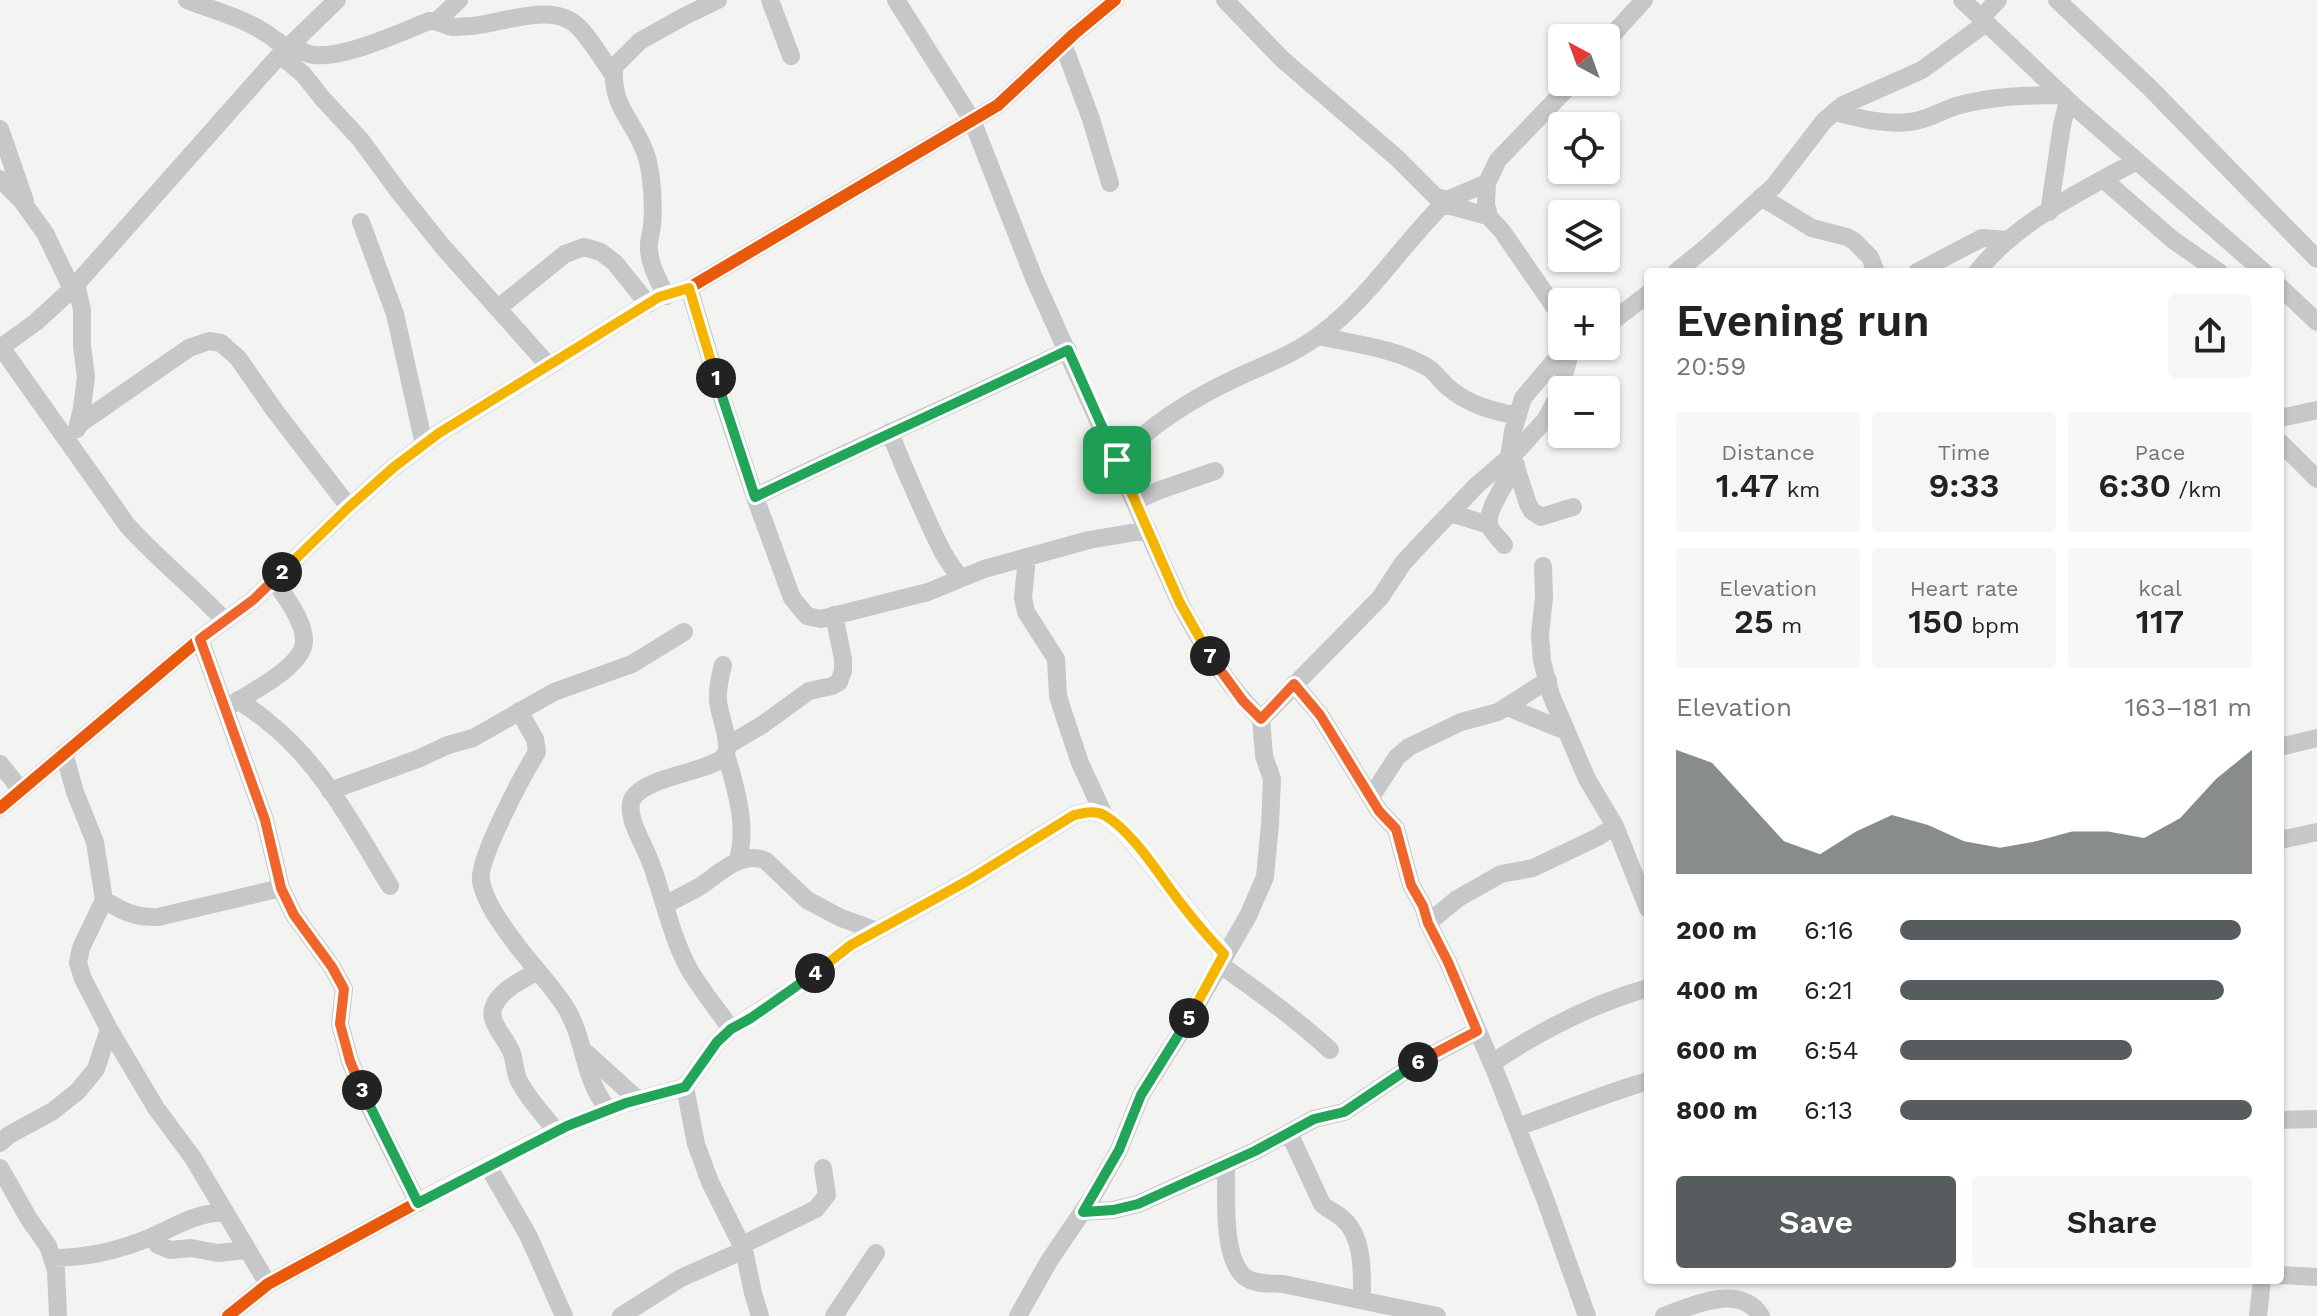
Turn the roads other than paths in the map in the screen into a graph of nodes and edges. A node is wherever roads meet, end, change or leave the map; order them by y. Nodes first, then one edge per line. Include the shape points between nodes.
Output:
1 (187, 0) edge
2 (337, 0) edge
3 (459, 0) edge
4 (718, 0) edge
5 (770, 0) edge
6 (896, 0) edge
7 (1225, 0) edge
8 (1644, 0) edge
9 (1962, 0) edge
10 (1998, 0) edge
11 (2057, 0) edge
12 (1110, 2) edge
13 (438, 20) junction
14 (1984, 20) junction
15 (1620, 27) edge
16 (1063, 44) junction
17 (286, 49) junction
18 (791, 56) dead end
19 (614, 76) junction
20 (1560, 96) edge
21 (2066, 98) junction
22 (1834, 112) junction
23 (972, 120) junction
24 (0, 129) edge
25 (2137, 161) junction
26 (0, 179) edge
27 (2103, 179) junction
28 (1110, 183) dead end
29 (1487, 183) junction
30 (1761, 197) junction
31 (1445, 202) junction
32 (27, 207) junction
33 (2049, 212) junction
34 (1488, 216) junction
35 (361, 222) dead end
36 (2008, 240) junction
37 (2317, 259) edge
38 (1681, 268) edge
39 (1874, 268) edge
40 (1924, 268) edge
41 (1980, 268) edge
42 (2213, 268) edge
43 (2259, 268) edge
44 (74, 286) junction
45 (689, 288) junction
46 (2284, 293) edge
47 (666, 296) junction
48 (1644, 297) edge
49 (1548, 298) edge
50 (648, 304) junction
51 (498, 308) junction
52 (1620, 315) edge
53 (2317, 322) edge
54 (1319, 336) junction
55 (1, 347) edge
56 (1068, 350) junction
57 (1559, 360) edge
58 (1568, 360) edge
59 (549, 366) junction
60 (2317, 410) edge
61 (1518, 416) junction
62 (2284, 417) edge
63 (78, 425) junction
64 (890, 432) junction
65 (424, 444) junction
66 (2284, 446) edge
67 (72, 447) junction
68 (1512, 459) junction
69 (1117, 460) junction
70 (1215, 471) dead end
71 (2317, 479) edge
72 (755, 497) junction
73 (1135, 501) junction
74 (349, 507) junction
75 (1573, 507) dead end
76 (1450, 513) junction
77 (1489, 525) junction
78 (1148, 530) junction
79 (1504, 545) dead end
80 (1027, 557) junction
81 (1543, 566) dead end
82 (961, 578) junction
83 (274, 580) junction
84 (834, 615) junction
85 (225, 621) junction
86 (684, 632) dead end
87 (200, 639) junction
88 (723, 665) dead end
89 (1548, 680) junction
90 (1294, 684) junction
91 (232, 705) junction
92 (1507, 707) junction
93 (519, 711) junction
94 (1261, 719) junction
95 (1566, 731) junction
96 (2317, 738) edge
97 (2284, 746) edge
98 (727, 750) junction
99 (64, 753) junction
100 (0, 764) edge
101 (21, 790) junction
102 (330, 791) junction
103 (1371, 797) junction
104 (0, 808) edge
105 (1104, 815) junction
106 (1615, 826) junction
107 (2317, 832) edge
108 (2284, 839) edge
109 (737, 862) junction
110 (390, 886) dead end
111 (281, 888) junction
112 (1644, 899) edge
113 (104, 900) junction
114 (665, 905) junction
115 (1428, 923) junction
116 (877, 931) junction
117 (1222, 959) junction
118 (538, 971) junction
119 (1644, 989) edge
120 (109, 1029) junction
121 (731, 1029) junction
122 (1477, 1031) junction
123 (581, 1048) junction
124 (1330, 1050) dead end
125 (124, 1055) junction
126 (1492, 1063) junction
127 (86, 1081) junction
128 (1644, 1082) edge
129 (685, 1087) junction
130 (637, 1099) junction
131 (608, 1109) junction
132 (2317, 1119) edge
133 (2284, 1120) edge
134 (1517, 1127) junction
135 (556, 1131) junction
136 (1289, 1133) junction
137 (0, 1143) edge
138 (1226, 1165) junction
139 (488, 1166) junction
140 (0, 1168) edge
141 (823, 1168) dead end
142 (418, 1203) junction
143 (225, 1212) junction
144 (1083, 1212) junction
145 (152, 1237) junction
146 (743, 1247) junction
147 (246, 1250) junction
148 (876, 1253) dead end
149 (52, 1258) junction
150 (2284, 1275) edge
151 (2317, 1277) edge
152 (268, 1284) junction
153 (2262, 1284) edge
154 (1362, 1299) junction
155 (58, 1316) edge
156 (228, 1316) edge
157 (564, 1316) edge
158 (621, 1316) edge
159 (760, 1316) edge
160 (834, 1316) edge
161 (1018, 1316) edge
162 (1437, 1316) edge
163 (1587, 1316) edge
164 (1664, 1316) edge
165 (1761, 1316) edge
166 (2258, 1316) edge

1 - 17 street via 260,27
2 - 17 street
3 - 13 street
4 - 19 street via 640,41 614,67
5 - 18 street
6 - 23 street
7 - 31 street via 1282,59
8 - 15 street
9 - 14 street
10 - 14 street
11 - 37 street
12 - 16 street
13 - 17 street via 358,49 315,55
13 - 19 street via 455,27 559,16 583,32
14 - 21 street
14 - 22 street via 1922,70
16 - 23 street via 998,105
16 - 28 street
17 - 44 street
17 - 51 street
19 - 47 street via 616,98 647,158 653,203 648,248
20 - 29 street via 1498,160
21 - 22 street via 1989,97 1911,122 1887,123
21 - 25 street
21 - 33 street
22 - 30 street
23 - 45 street
23 - 56 street
24 - 32 street
25 - 27 street
25 - 43 street
26 - 32 street
27 - 33 street
27 - 42 street
29 - 31 street
29 - 34 street
30 - 38 street
30 - 39 street via 1812,228 1854,241
31 - 34 street
31 - 54 street via 1354,305
32 - 44 street
33 - 36 street
34 - 49 street
35 - 65 street via 395,314
36 - 40 street via 1982,238
36 - 41 street
44 - 55 street
44 - 63 street via 82,310 86,377
45 - 47 street
45 - 72 street
46 - 53 street
47 - 50 street
48 - 52 street
50 - 51 street via 615,263 584,247 565,254
50 - 59 street
51 - 59 street
54 - 61 street via 1405,357 1429,368 1473,404
54 - 69 street via 1289,356 1178,408
55 - 67 street
56 - 64 street
56 - 69 street
57 - 61 street via 1523,398
58 - 68 street via 1546,419
59 - 65 street
60 - 62 street
61 - 68 street
63 - 67 street
63 - 74 street via 189,348 221,343 238,358
64 - 72 street
64 - 82 street via 941,551
65 - 74 street
66 - 71 street
67 - 85 street via 137,536
68 - 75 street via 1532,511 1541,517
68 - 76 street
68 - 77 street
69 - 73 street
70 - 73 street
72 - 84 street via 798,607 807,616
73 - 78 street
74 - 83 street
76 - 77 street
76 - 90 street via 1403,563 1380,598
77 - 79 street
78 - 80 street
78 - 94 street via 1200,641
80 - 82 street
80 - 105 street via 1026,612 1056,659 1058,696
81 - 89 street via 1540,635
82 - 84 street via 928,592
83 - 85 street
83 - 91 street via 298,621 304,640 301,655
84 - 98 street via 843,659 839,682 789,703
85 - 87 street
86 - 93 street via 632,664 554,692
87 - 91 street
87 - 99 street
88 - 98 street via 718,702
89 - 92 street
89 - 95 street
90 - 94 street
90 - 103 street via 1320,715
91 - 102 street via 270,723
91 - 111 street
92 - 95 street
92 - 103 street via 1409,747
93 - 102 street via 473,738
93 - 118 street via 537,752 485,855 481,879 492,909
94 - 117 street via 1272,779 1265,877
95 - 106 street
96 - 97 street
98 - 109 street via 740,812 742,849
98 - 114 street via 718,762 656,783 632,799 632,820
99 - 101 street
99 - 113 street via 95,842
100 - 101 street
101 - 104 street
102 - 110 street
103 - 115 street via 1399,836 1411,885
105 - 116 street via 1074,815
105 - 117 street via 1143,854
106 - 112 street
106 - 115 street via 1533,868 1501,874
107 - 108 street
109 - 114 street
109 - 116 street via 758,857 807,900
111 - 113 street via 158,917 125,913
111 - 142 street via 344,989 340,1024 350,1061
113 - 120 street via 78,963
114 - 121 street via 689,969
115 - 122 street
116 - 121 street
117 - 124 street
117 - 144 street via 1141,1095 1119,1150
118 - 123 street via 568,1010
118 - 135 street via 504,993 491,1014 512,1053 520,1083
119 - 126 street via 1549,1028
120 - 125 street
120 - 127 street via 96,1069
121 - 129 street
122 - 126 street
122 - 136 street via 1415,1064 1344,1112 1314,1119
123 - 130 street
123 - 131 street via 591,1083
125 - 127 street
125 - 143 street
126 - 134 street
127 - 137 street via 53,1111
128 - 134 street
129 - 130 street
129 - 146 street via 696,1144
130 - 131 street
131 - 135 street
132 - 133 street
134 - 163 street
135 - 139 street
136 - 138 street
136 - 154 street via 1322,1204 1352,1229 1362,1270
138 - 144 street via 1138,1204
138 - 154 street via 1229,1247 1244,1276
139 - 142 street
139 - 157 street via 528,1235
140 - 149 street
141 - 146 street via 827,1195 816,1209
142 - 152 street
143 - 145 street via 196,1215
143 - 147 street
144 - 161 street
145 - 147 street via 170,1250
145 - 149 street via 103,1254
146 - 158 street
146 - 159 street
147 - 152 street
148 - 160 street
149 - 155 street
150 - 151 street
152 - 156 street
153 - 166 street
154 - 162 street
164 - 165 street via 1723,1298 1743,1300

